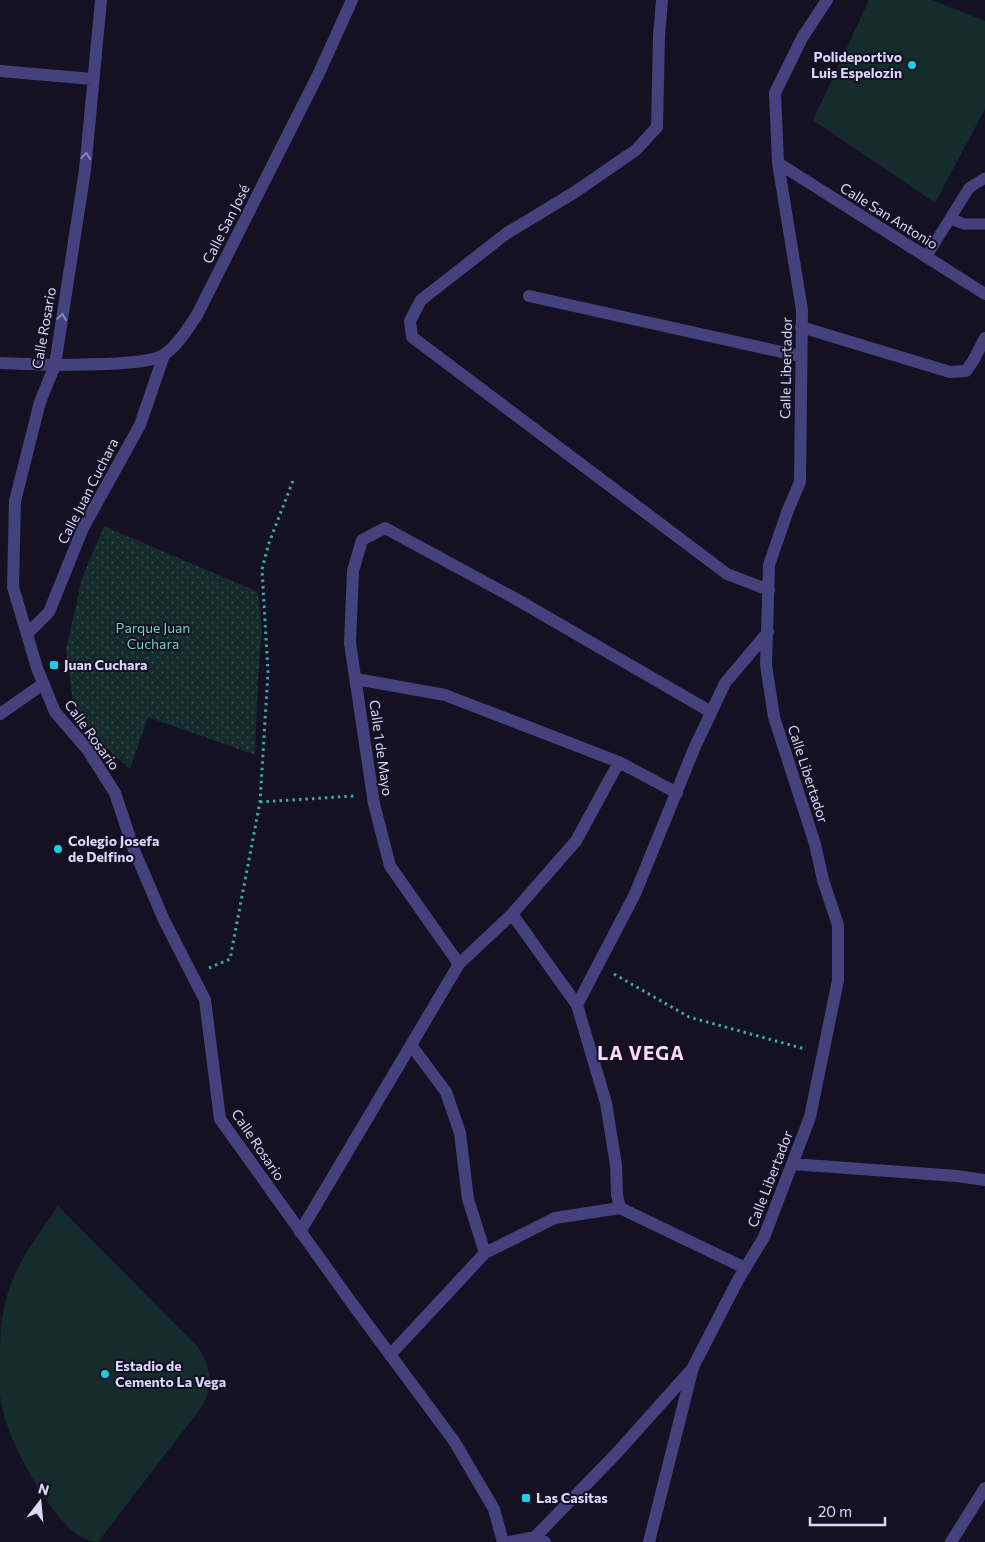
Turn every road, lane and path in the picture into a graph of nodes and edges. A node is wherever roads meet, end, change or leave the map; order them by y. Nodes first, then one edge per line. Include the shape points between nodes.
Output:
1 (101, 0) edge
2 (352, 0) edge
3 (662, 0) edge
4 (827, 0) edge
5 (0, 71) edge
6 (93, 79) junction
7 (778, 163) junction
8 (985, 178) edge
9 (951, 219) junction
10 (985, 224) edge
11 (926, 257) junction
12 (985, 294) edge
13 (529, 296) dead end
14 (801, 327) junction
15 (985, 338) edge
16 (164, 355) junction
17 (800, 356) junction
18 (0, 362) edge
19 (55, 365) junction
20 (294, 478) dead end
21 (769, 590) junction
22 (768, 632) junction
23 (27, 634) junction
24 (356, 679) junction
25 (44, 684) junction
26 (711, 712) junction
27 (0, 714) edge
28 (619, 762) junction
29 (676, 793) junction
30 (373, 795) junction
31 (260, 802) junction
32 (512, 914) junction
33 (459, 964) junction
34 (599, 965) junction
35 (192, 976) junction
36 (577, 1005) junction
37 (411, 1045) junction
38 (823, 1054) junction
39 (792, 1164) junction
40 (985, 1180) edge
41 (620, 1208) junction
42 (300, 1232) junction
43 (485, 1253) junction
44 (745, 1268) junction
45 (390, 1355) junction
46 (694, 1367) junction
47 (985, 1488) edge
48 (540, 1540) edge
49 (503, 1542) edge
50 (510, 1542) edge
51 (649, 1542) edge
52 (951, 1542) edge

1 - 6 street, Calle Rosario
2 - 16 street, Calle San José via 319,73 197,315
3 - 21 street via 657,127 636,150 507,233 421,300 410,322 412,337 727,574
4 - 7 street, Calle Libertador via 802,38 775,94
5 - 6 street
19 -> 6 street, Calle Rosario via 85,170
7 - 11 street, Calle San Antonio
7 - 14 street, Calle Libertador via 802,310
8 - 9 lane via 969,188
9 - 10 lane via 964,224
9 - 11 lane
11 - 12 street, Calle San Antonio
13 - 17 street
14 - 15 street via 950,372 966,371
14 - 17 street, Calle Libertador
16 - 19 street via 141,362
16 - 23 street, Calle Juan Cuchara via 140,425 83,528 49,612
17 - 21 street, Calle Libertador via 800,482 769,566
18 - 19 street
19 - 23 street, Calle Rosario via 40,402 15,501 13,587
20 - 31 path via 262,570 268,672
21 - 22 street, Calle Libertador
22 - 26 street via 724,683
22 - 38 street, Calle Libertador via 766,665 774,717 838,925 838,980
23 - 25 street, Calle Rosario
24 - 26 street, Calle 1 de Mayo via 350,643 353,572 362,540 385,528 516,599
24 - 28 street via 445,695
24 - 30 street, Calle 1 de Mayo
25 - 27 street
25 - 35 street, Calle Rosario via 54,712 88,748 116,793 134,850
26 - 29 street
28 - 29 street
28 - 32 street via 576,841
29 - 34 street via 636,894
30 - 31 path
30 - 33 street, Calle 1 de Mayo via 390,866
31 - 35 path via 230,959
32 - 33 street
32 - 36 street
33 - 37 street
34 - 36 street
34 - 38 path via 689,1017
35 - 42 street, Calle Rosario via 205,1000 220,1119
36 - 41 street via 606,1104
37 - 42 street
37 - 43 street via 446,1092 460,1133 468,1199
38 - 39 street, Calle Libertador via 810,1117
39 - 40 street
39 - 44 street, Calle Libertador via 764,1237
41 - 43 street via 556,1218
41 - 44 street
42 - 45 street, Calle Rosario
43 - 45 street
44 - 46 street, Calle Libertador
45 - 49 street, Calle Rosario via 454,1441 494,1509
46 - 48 street
46 - 51 street, Calle Libertador
47 - 52 street
48 - 50 street

